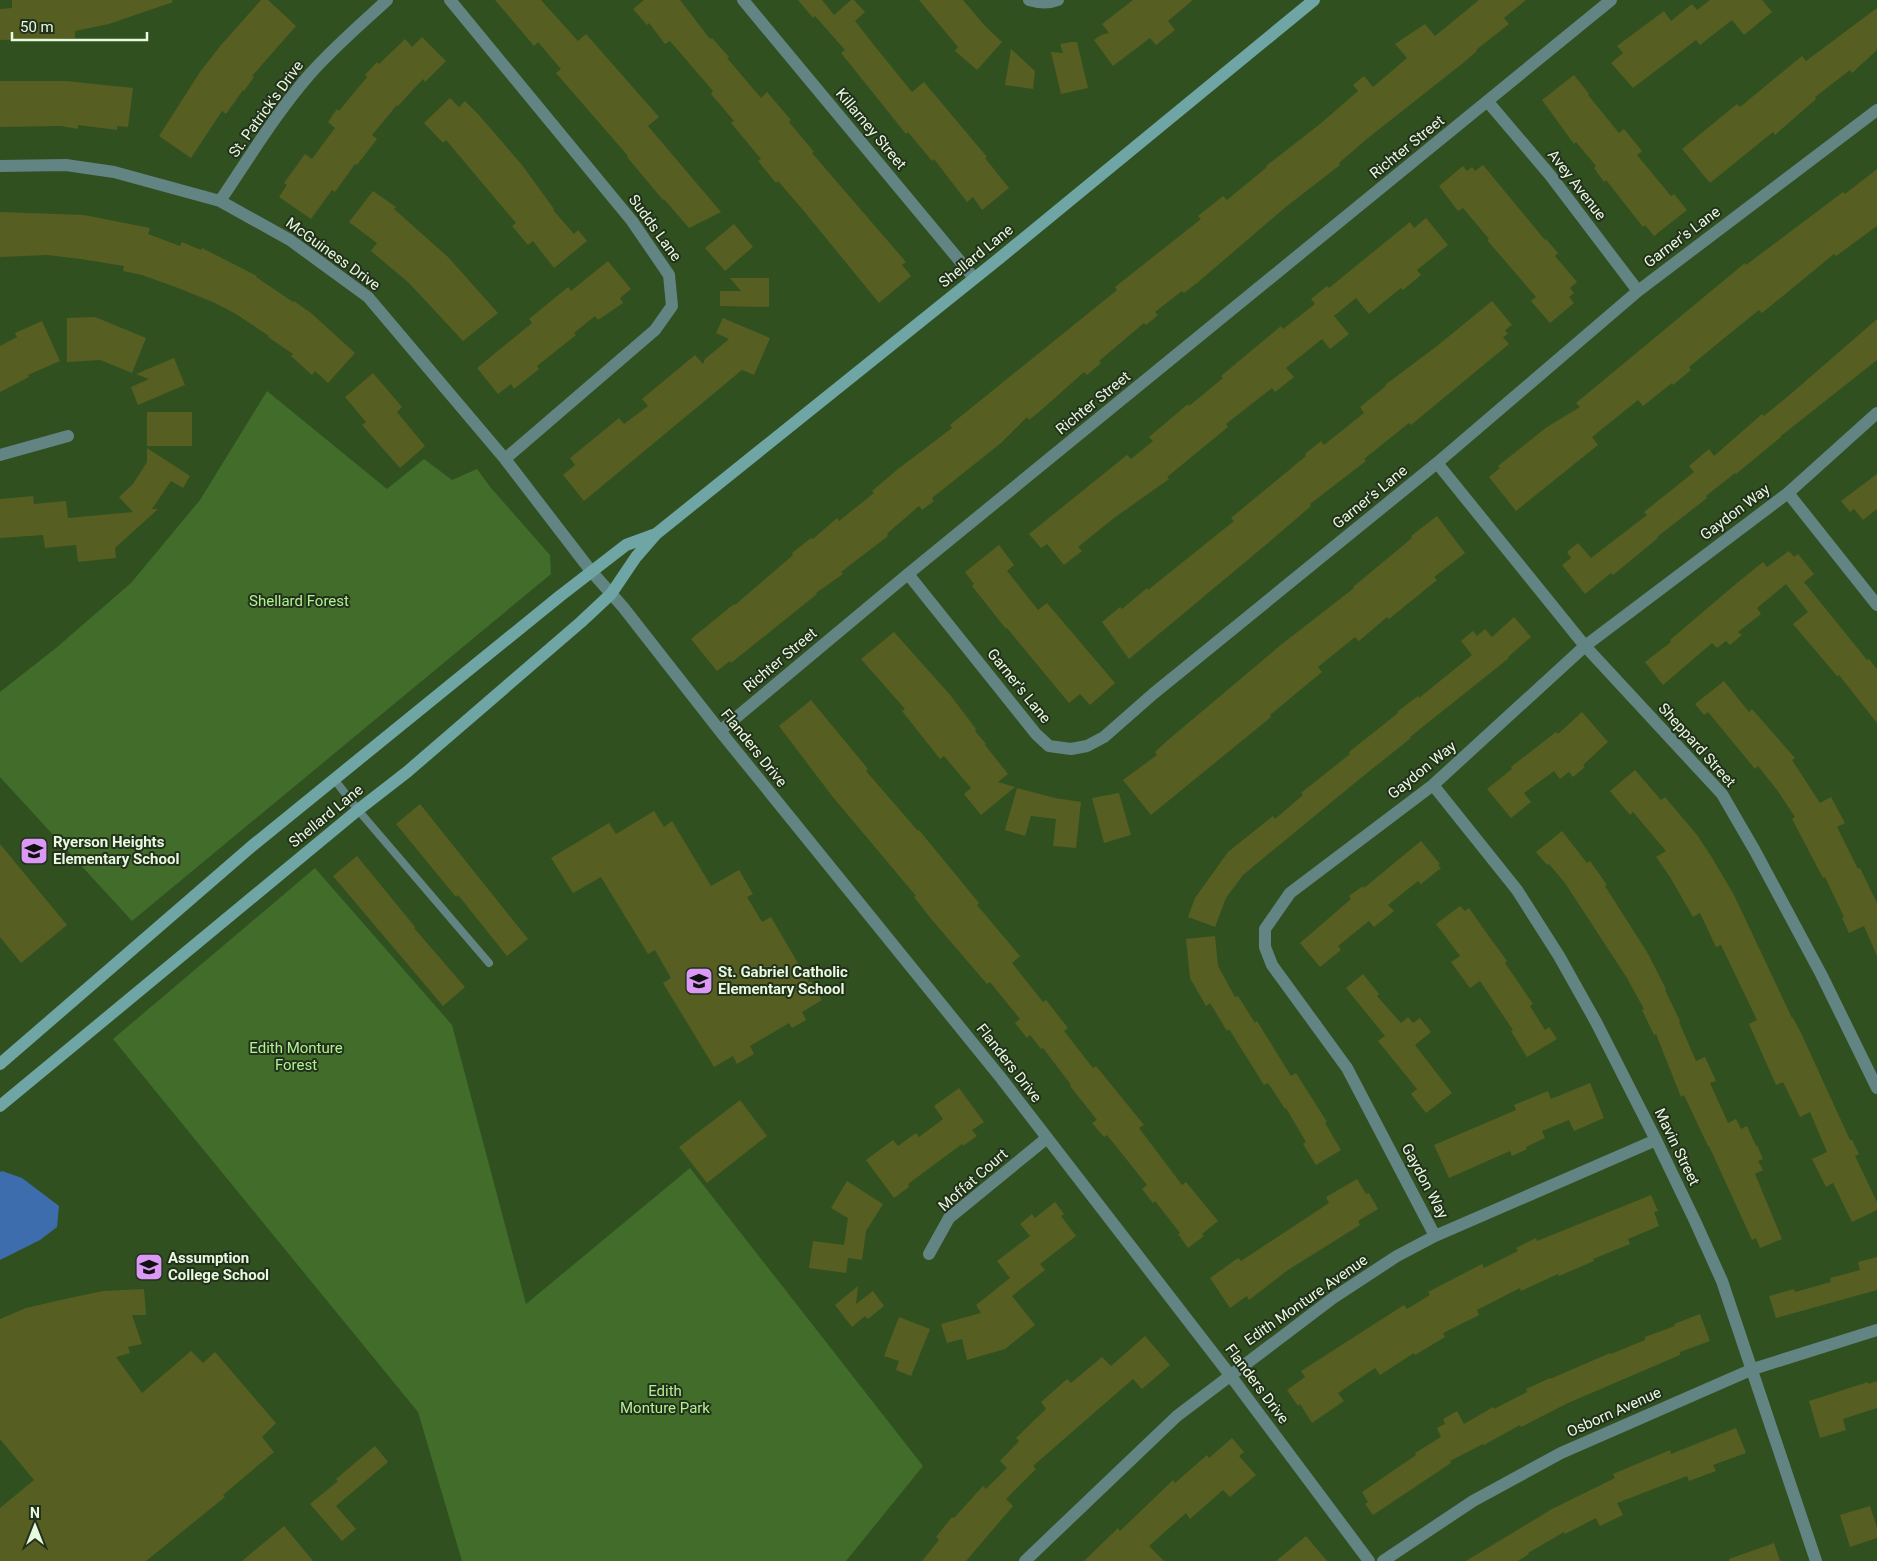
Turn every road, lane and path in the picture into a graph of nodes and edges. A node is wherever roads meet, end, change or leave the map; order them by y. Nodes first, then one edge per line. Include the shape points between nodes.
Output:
1 (387, 0) edge
2 (450, 0) edge
3 (743, 0) edge
4 (1029, 0) edge
5 (1058, 0) edge
6 (1314, 0) edge
7 (1611, 0) edge
8 (1488, 102) junction
9 (1877, 110) edge
10 (0, 166) edge
11 (220, 201) junction
12 (974, 278) junction
13 (1638, 291) junction
14 (1877, 414) edge
15 (68, 436) dead end
16 (0, 455) edge
17 (505, 459) junction
18 (1437, 463) junction
19 (1788, 493) junction
20 (656, 534) junction
21 (591, 571) junction
22 (908, 574) junction
23 (611, 594) junction
24 (1877, 605) edge
25 (1585, 646) junction
26 (720, 731) junction
27 (334, 779) junction
28 (1433, 785) junction
29 (358, 810) junction
30 (489, 963) dead end
31 (4, 1060) edge
32 (1877, 1088) edge
33 (0, 1106) edge
34 (1047, 1138) junction
35 (1656, 1140) junction
36 (1435, 1236) junction
37 (929, 1254) dead end
38 (1877, 1330) edge
39 (1753, 1369) junction
40 (1230, 1375) junction
41 (1025, 1561) edge
42 (1369, 1561) edge
43 (1383, 1561) edge
44 (1816, 1561) edge

1 - 11 street, St. Patrick's Drive via 310,75 281,111
2 - 17 street, Sudds Lane via 632,221 669,275 672,306 656,330
3 - 12 street, Killarney Street
4 - 5 street via 1040,3
6 - 12 main road, Shellard Lane
7 - 8 street, Richter Street
8 - 13 street, Avey Avenue via 1550,176
8 - 22 street, Richter Street
9 - 13 street, Garner's Lane
10 - 11 street, McGuiness Drive via 66,165 114,172
11 - 17 street, McGuiness Drive via 290,240 368,297
12 - 20 main road, Shellard Lane
13 - 18 street, Garner's Lane
14 - 19 street, Gaydon Way
15 - 16 street
17 - 21 street, McGuiness Drive
18 - 22 street, Garner's Lane via 1104,736 1087,746 1071,749 1049,746 1036,734
18 - 25 street, Sheppard Street
19 - 24 street
19 - 25 street, Gaydon Way
20 - 21 main road, Shellard Lane via 626,544
20 - 23 main road, Shellard Lane
21 - 23 street, McGuiness Drive
21 - 27 main road, Shellard Lane
22 - 26 street, Richter Street
23 - 26 street, Flanders Drive
23 - 29 main road, Shellard Lane via 407,772
25 - 28 street, Gaydon Way
25 - 32 street, Sheppard Street via 1722,794 1821,974
26 - 34 street, Flanders Drive
27 - 29 lane
27 - 31 main road, Shellard Lane
28 - 35 street, Mavin Street via 1517,890 1559,956
28 - 36 street, Gaydon Way via 1290,893 1265,929 1265,947 1272,965 1347,1068
29 - 30 lane
29 - 33 main road, Shellard Lane
34 - 37 street, Moffat Court via 949,1218
34 - 40 street, Flanders Drive
35 - 36 street, Edith Monture Avenue
35 - 39 street, Mavin Street via 1722,1281
36 - 40 street, Edith Monture Avenue via 1397,1256 1333,1298
38 - 39 street, Osborn Avenue
39 - 43 street, Osborn Avenue via 1561,1453 1473,1501
39 - 44 street, Mavin Street
40 - 41 street, Edith Monture Avenue via 1177,1416
40 - 42 street, Flanders Drive

